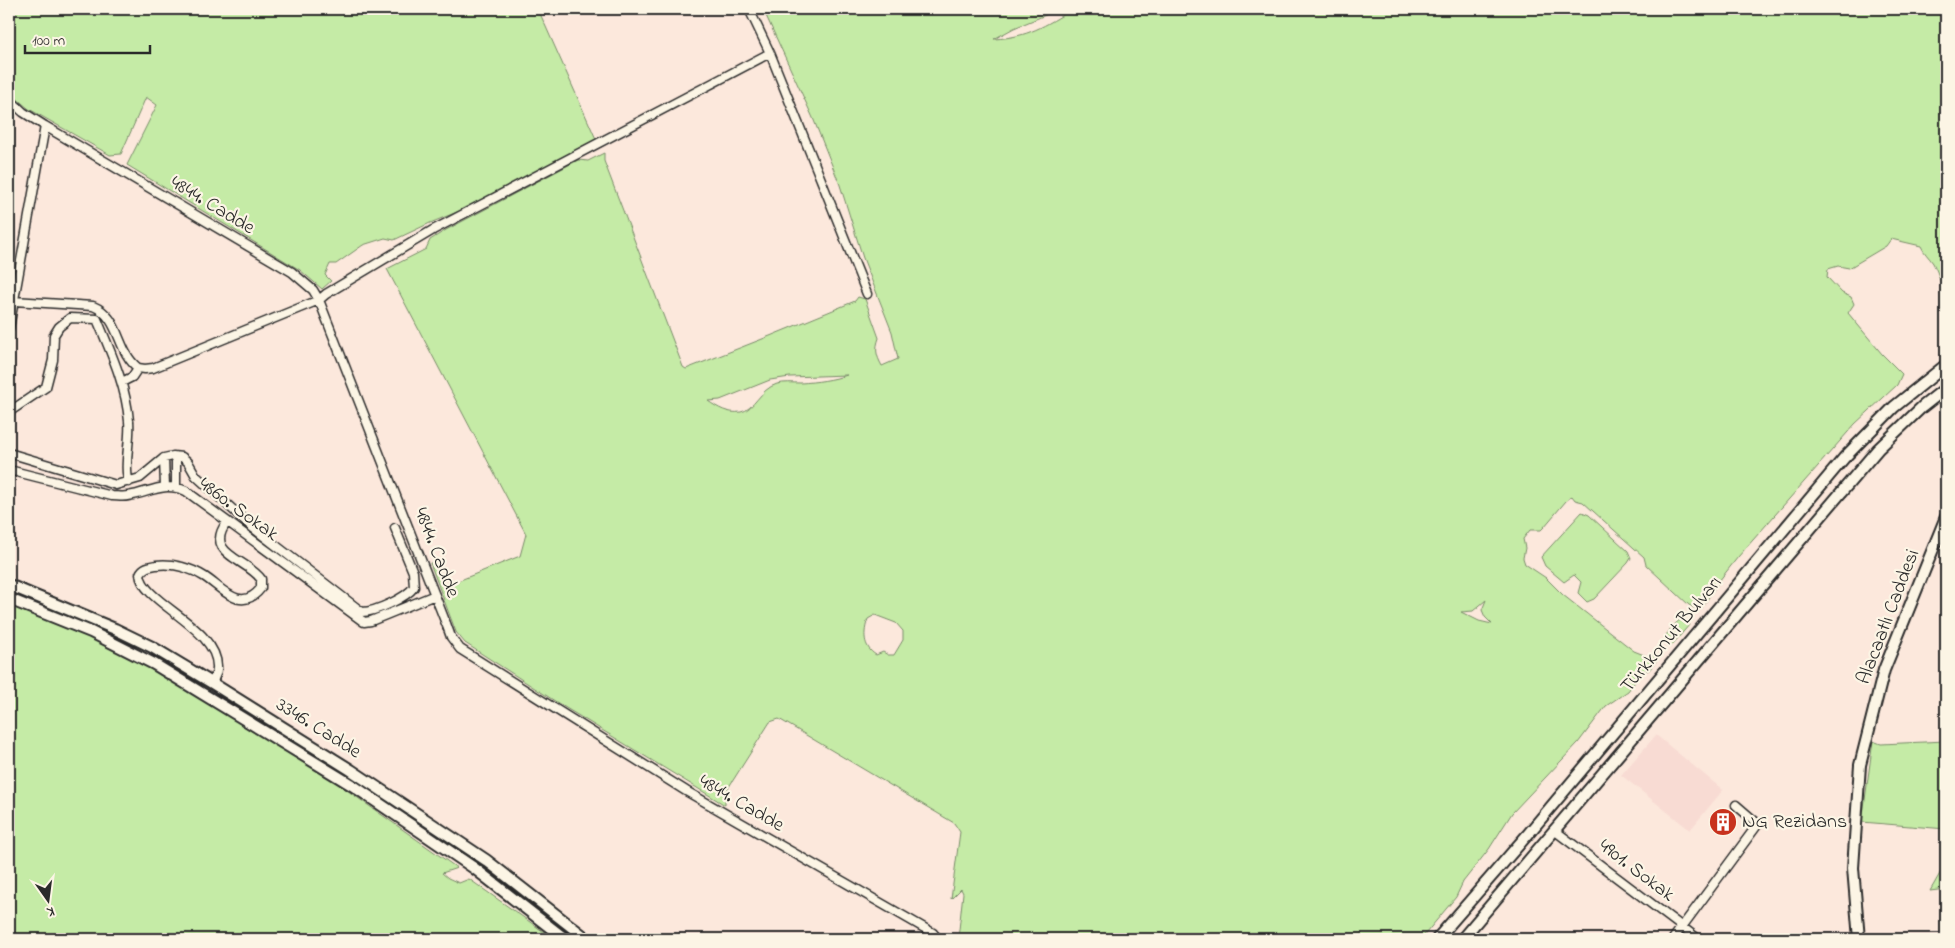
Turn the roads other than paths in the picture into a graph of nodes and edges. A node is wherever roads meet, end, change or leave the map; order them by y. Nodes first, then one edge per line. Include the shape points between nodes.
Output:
1 (749, 9) edge
2 (770, 53) junction
3 (9, 99) edge
4 (45, 126) junction
5 (867, 294) dead end
6 (319, 300) junction
7 (14, 301) junction
8 (9, 328) edge
9 (1946, 365) edge
10 (138, 368) junction
11 (122, 382) junction
12 (1946, 388) edge
13 (9, 412) edge
14 (9, 453) edge
15 (176, 456) junction
16 (164, 458) junction
17 (9, 470) edge
18 (130, 482) junction
19 (165, 487) junction
20 (176, 487) junction
21 (1946, 517) edge
22 (227, 522) junction
23 (395, 528) dead end
24 (9, 585) edge
25 (434, 595) junction
26 (9, 600) edge
27 (212, 683) junction
28 (1736, 805) dead end
29 (1554, 830) junction
30 (1683, 927) junction
31 (565, 939) edge
32 (586, 939) edge
33 (938, 939) edge
34 (1436, 939) edge
35 (1462, 939) edge
36 (1673, 939) edge
37 (1698, 939) edge
38 (1859, 939) edge

1 - 2 street
2 - 5 street
2 - 6 street via 434,230
3 - 4 street, 4844. Cadde
4 - 6 street, 4844. Cadde via 292,272 313,290
4 - 7 street
6 - 10 street via 153,368
6 - 25 street, 4844. Cadde
7 - 8 street
7 - 10 street via 93,306 102,310 114,325 127,357
9 - 34 street, Türkkonut Bulvarı via 1894,407 1844,458
10 - 11 street via 132,377
11 - 13 street via 97,319 70,318 54,335 53,360 46,387
11 - 18 street via 129,421 126,470
12 - 29 street, Türkkonut Bulvarı via 1878,449
14 - 18 street via 116,485
15 - 16 street
15 - 20 street
15 - 23 street via 188,462 196,476 252,527 362,612 370,612 409,593 414,587 413,572
16 - 18 street
16 - 19 street
17 - 19 street, 4860. Sokak via 112,496 128,496
19 - 20 street, 4860. Sokak
20 - 22 street, 4860. Sokak
21 - 38 street, Alacaatlı Caddesi via 1884,670 1860,766 1853,868
22 - 25 street, 4860. Sokak via 364,622
22 - 27 street via 220,533 221,544 227,553 261,579 260,588 253,596 241,599 228,596 205,577 174,565 153,566 140,574 142,583 208,645 218,670
24 - 27 street, 3346. Cadde via 152,647
25 - 33 street, 4844. Cadde via 451,637 467,654 686,791
26 - 31 street, 3346. Cadde via 91,632 162,669 355,787 474,868
27 - 32 street, 3346. Cadde via 358,774 486,860
28 - 30 street via 1758,824
29 - 30 street, 4901. Sokak
29 - 35 street, Türkkonut Bulvarı
30 - 36 street
30 - 37 street, 4901. Sokak

